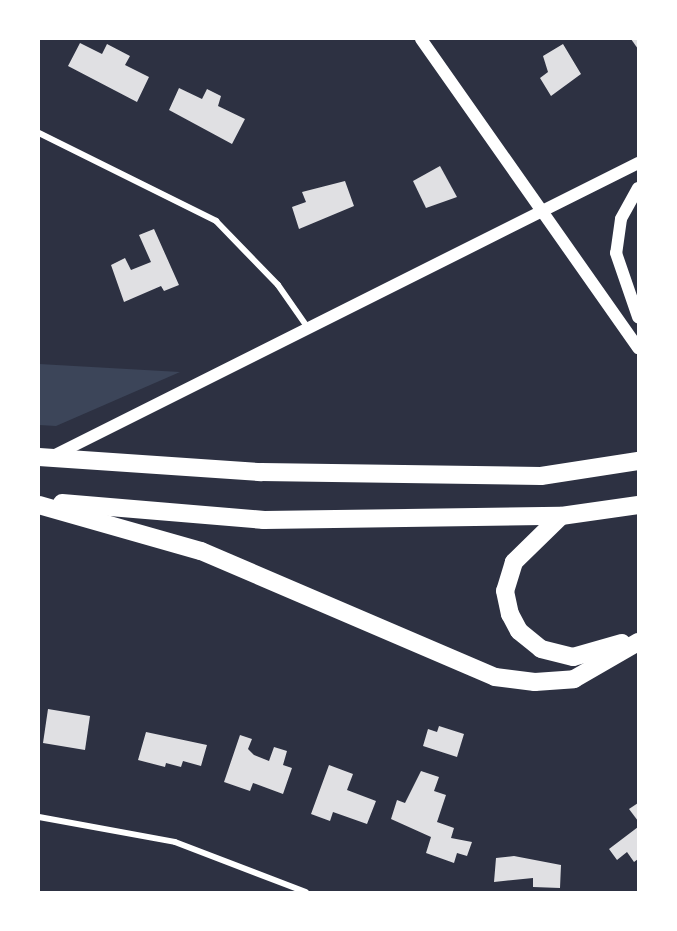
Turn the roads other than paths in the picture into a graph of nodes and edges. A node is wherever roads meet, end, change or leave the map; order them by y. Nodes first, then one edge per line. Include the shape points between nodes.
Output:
1 (421, 39) edge
2 (39, 133) edge
3 (638, 163) edge
4 (638, 188) edge
5 (545, 214) junction
6 (638, 317) edge
7 (308, 328) junction
8 (638, 348) edge
9 (39, 457) edge
10 (638, 461) edge
11 (39, 463) edge
12 (39, 503) edge
13 (638, 505) edge
14 (561, 516) junction
15 (638, 640) edge
16 (39, 817) edge
17 (306, 892) edge

1 - 5 main road
2 - 7 street via 216,221 278,285
3 - 5 main road
4 - 6 main road via 621,219 616,253
5 - 7 main road
5 - 8 main road
7 - 11 main road
9 - 10 highway via 261,472 541,476
12 - 14 highway via 264,520
12 - 15 highway via 201,551 495,677 535,682 574,679
13 - 14 highway
14 - 15 highway via 514,562 505,591 519,631 541,649 573,657
16 - 17 street via 175,842

